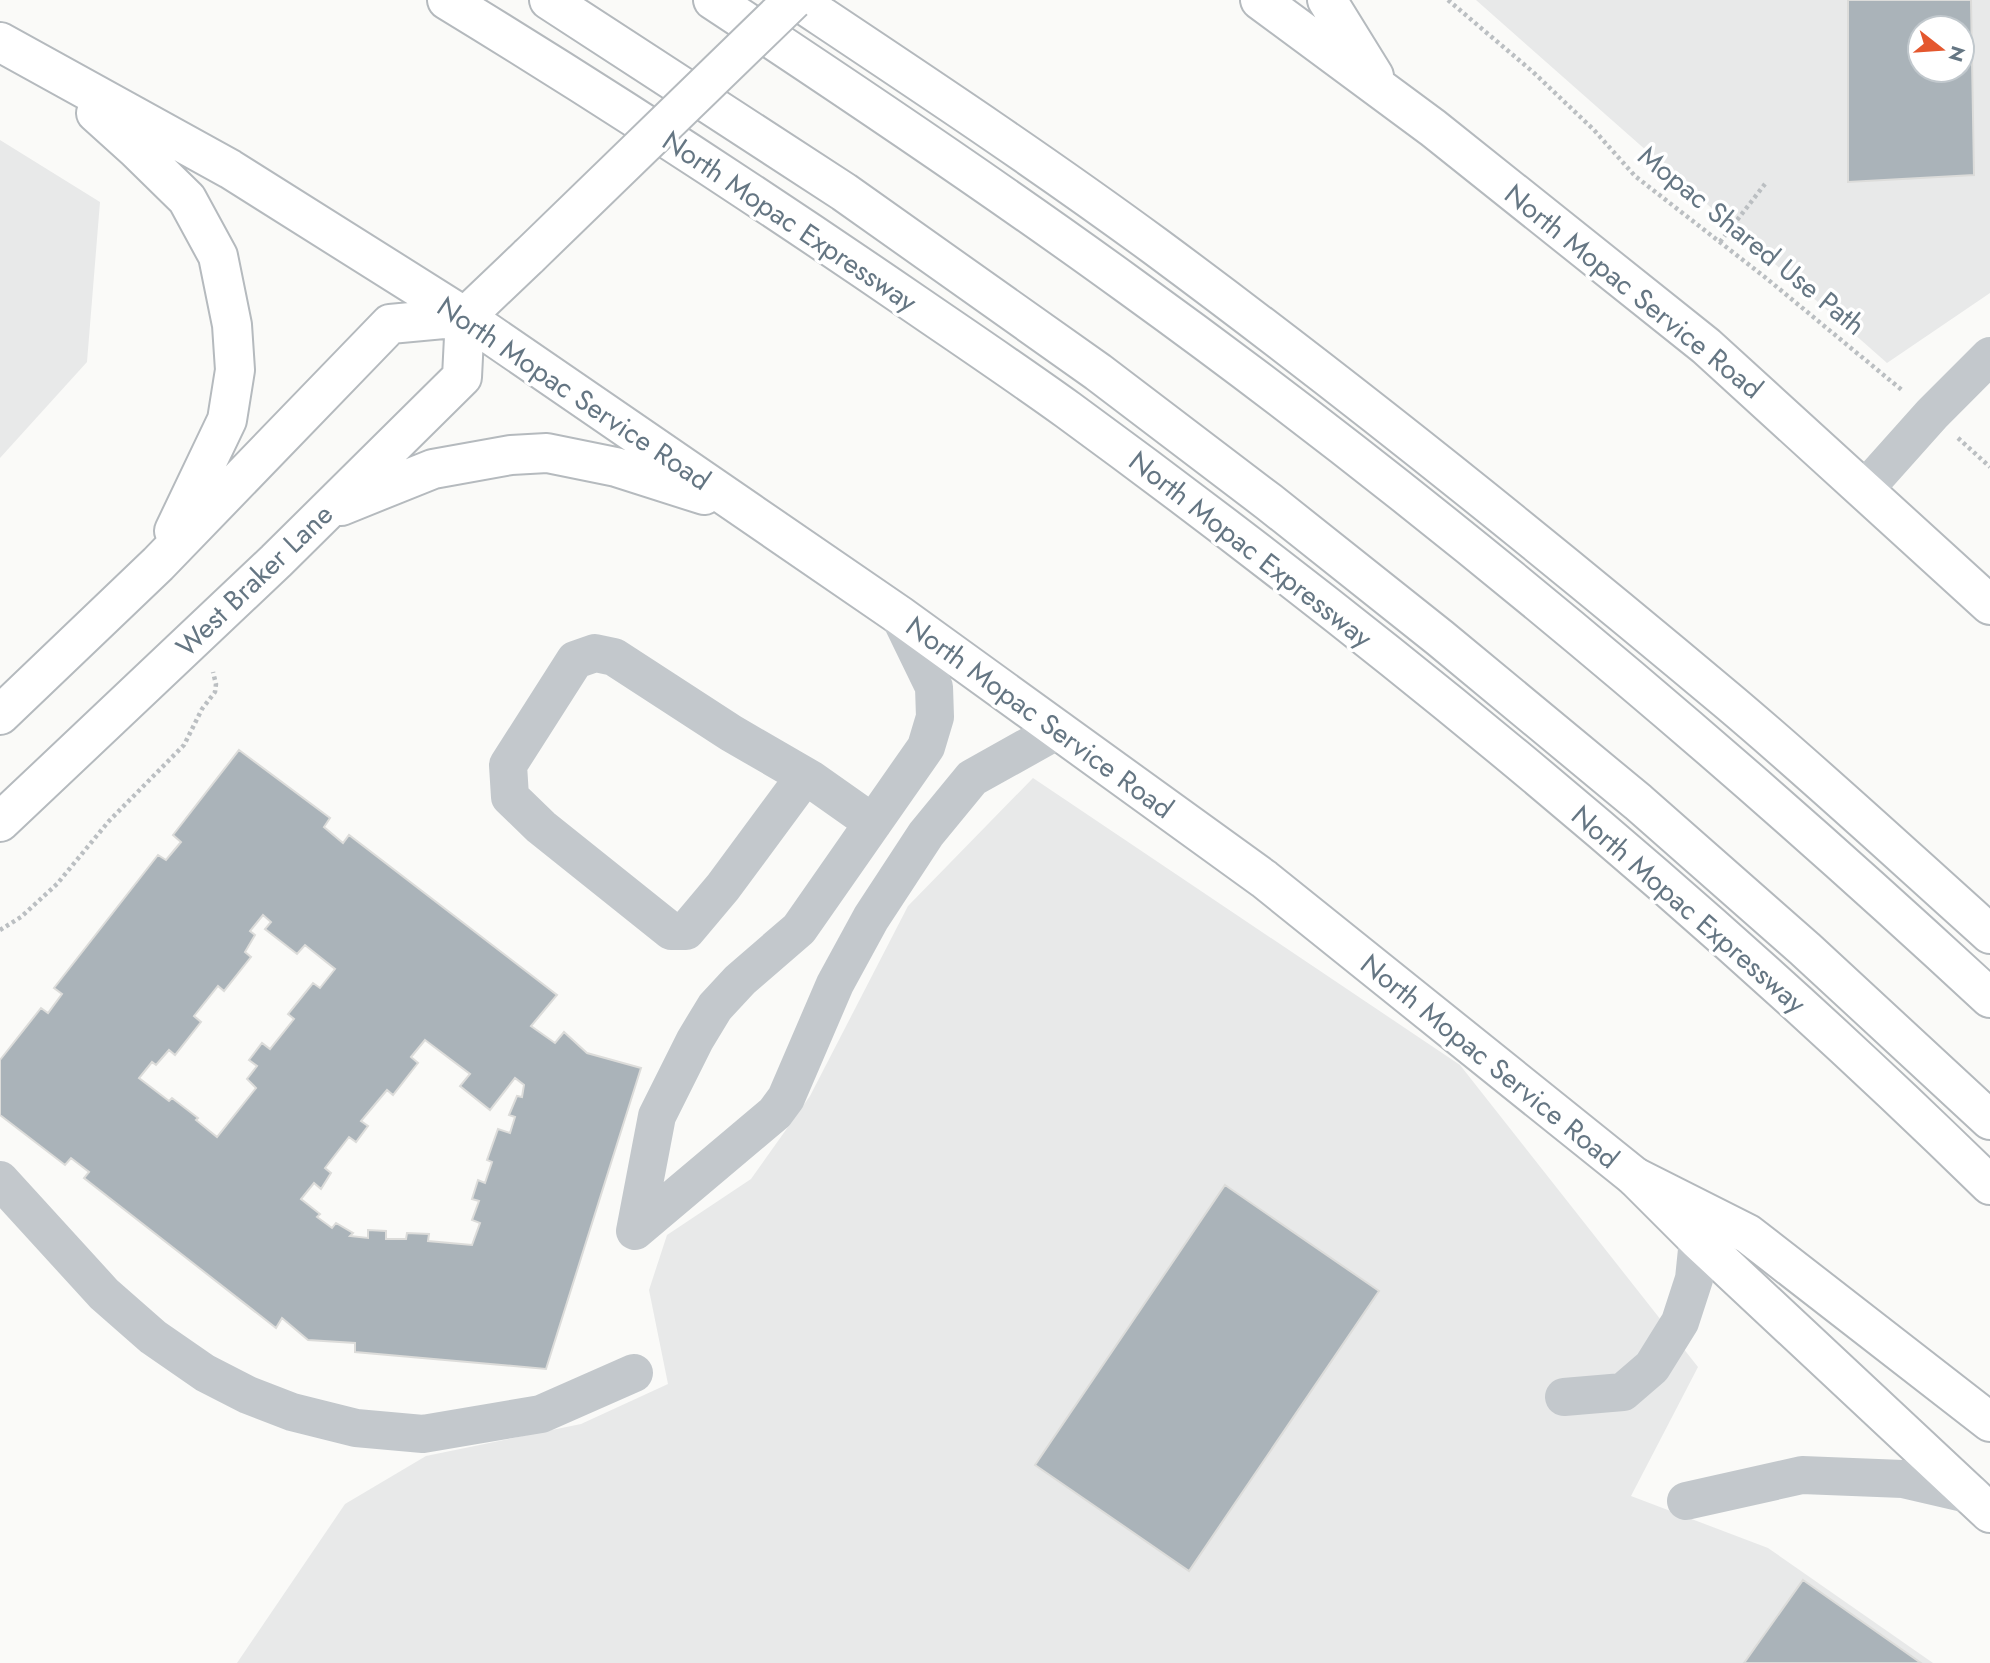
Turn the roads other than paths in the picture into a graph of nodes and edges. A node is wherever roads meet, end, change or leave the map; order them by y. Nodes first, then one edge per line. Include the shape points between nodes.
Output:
1 (447, 0) edge
2 (548, 0) edge
3 (713, 0) edge
4 (795, 0) edge
5 (1260, 0) edge
6 (1327, 0) edge
7 (0, 42) edge
8 (38, 63) junction
9 (1387, 96) junction
10 (465, 317) junction
11 (1990, 356) edge
12 (1865, 489) junction
13 (743, 508) junction
14 (323, 513) junction
15 (158, 564) junction
16 (1990, 605) edge
17 (899, 615) junction
18 (0, 715) edge
19 (1058, 730) junction
20 (806, 776) junction
21 (0, 822) edge
22 (873, 823) junction
23 (1990, 934) edge
24 (1990, 998) edge
25 (1990, 1120) edge
26 (1635, 1177) junction
27 (0, 1180) edge
28 (1990, 1185) edge
29 (1698, 1240) junction
30 (634, 1373) dead end
31 (1564, 1397) dead end
32 (1990, 1422) edge
33 (1686, 1501) dead end
34 (1981, 1504) edge

1 - 28 main road, North Mopac Expressway via 836,250 1064,407 1232,532 1608,835 1767,975
2 - 25 main road via 855,200 1098,372 1269,502 1638,802
3 - 24 main road via 1098,263 1333,438 1699,737
4 - 10 main road, bridge
4 - 23 main road via 1153,245 1407,438 1731,704
5 - 9 main road, North Mopac Service Road
6 - 9 main road
7 - 8 main road, North Mopac Service Road
8 - 10 main road, North Mopac Service Road via 230,169
8 - 15 main road via 187,199 218,256 233,325 235,370 227,420
9 - 12 main road, North Mopac Service Road via 1706,346
10 - 13 main road, North Mopac Service Road
10 - 14 main road, West Braker Lane via 462,377
10 - 15 main road via 390,324
11 - 12 street
12 - 16 main road, North Mopac Service Road
13 - 14 main road via 616,467 547,453 433,469
13 - 17 main road, North Mopac Service Road
14 - 21 main road, West Braker Lane
15 - 18 main road
17 - 19 main road, North Mopac Service Road
17 - 22 street via 934,687 935,717 926,747
19 - 22 street via 972,778 926,834 872,918 835,984 786,1098 775,1113 635,1231 657,1116 695,1040 734,986 799,929
19 - 26 main road, North Mopac Service Road via 1264,879
20 - 20 street via 614,657 595,653 575,660 508,765 510,797 671,931 686,931
20 - 22 street
26 - 29 main road, North Mopac Service Road
26 - 32 main road via 1748,1234
27 - 30 street via 104,1294 153,1337 205,1373 292,1412 356,1428 423,1434 541,1414
29 - 31 street via 1680,1322 1652,1367 1623,1392
29 - 34 main road, North Mopac Service Road
33 - 34 street via 1802,1475 1902,1479

